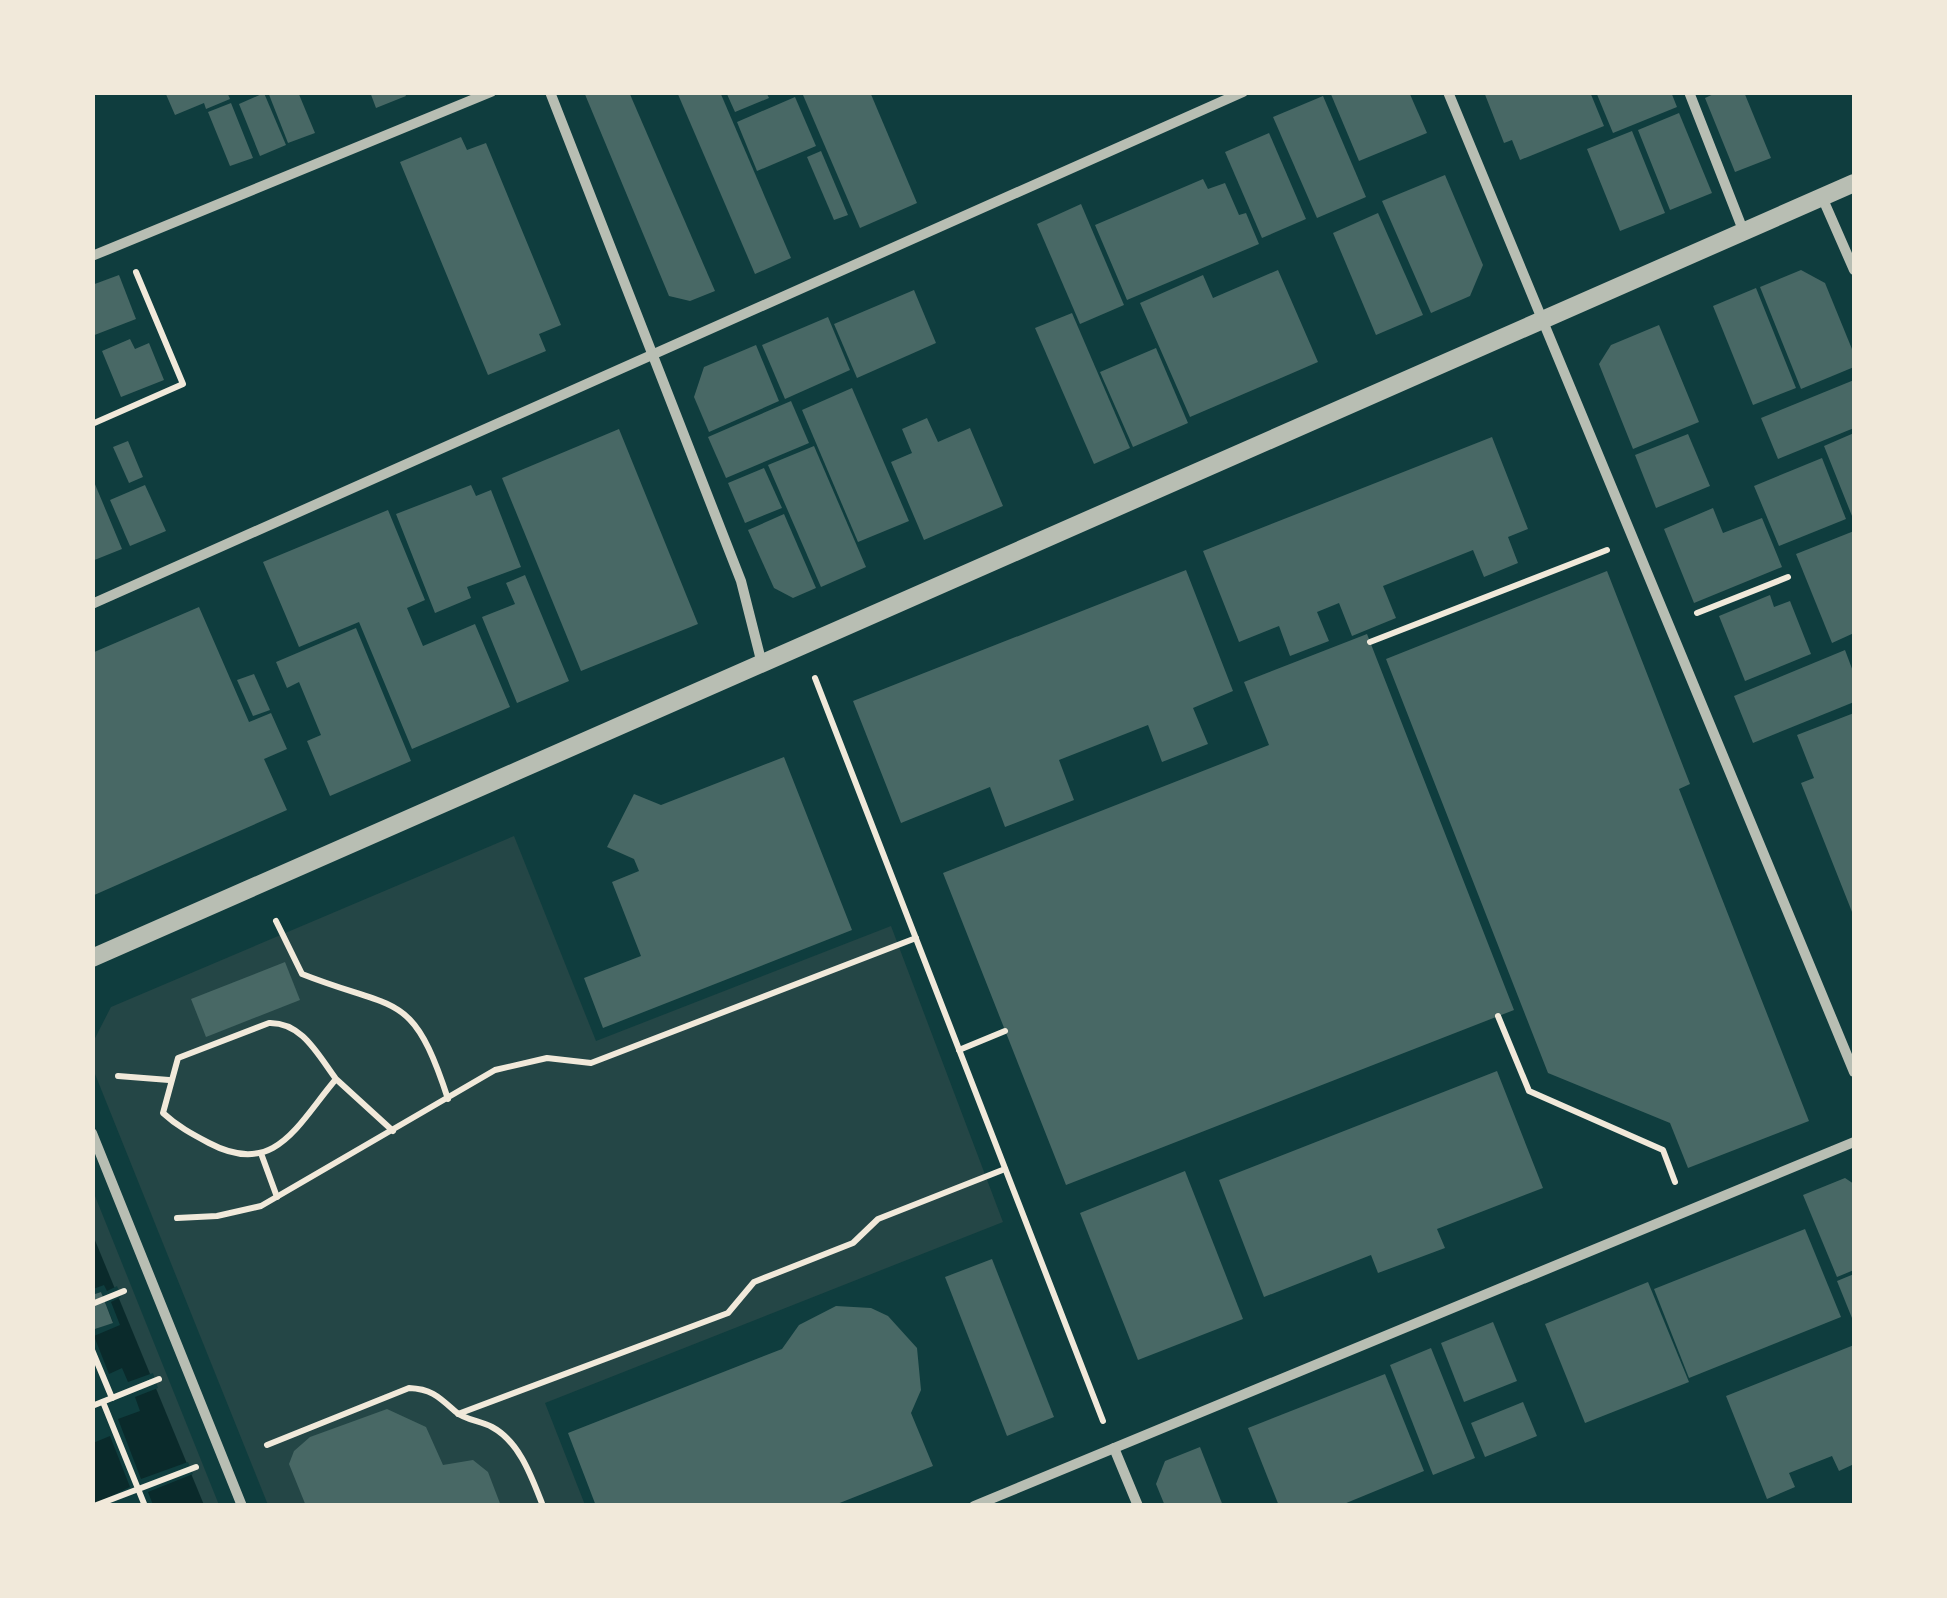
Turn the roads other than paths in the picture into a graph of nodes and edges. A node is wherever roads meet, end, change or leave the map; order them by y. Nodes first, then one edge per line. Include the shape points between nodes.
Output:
1 (491, 92) edge
2 (550, 92) edge
3 (1243, 92) edge
4 (1448, 92) edge
5 (1689, 92) edge
6 (1854, 184) edge
7 (1822, 197) junction
8 (1743, 230) junction
9 (92, 256) edge
10 (1854, 270) edge
11 (1542, 318) junction
12 (652, 358) junction
13 (92, 604) edge
14 (762, 666) junction
15 (92, 958) edge
16 (1854, 1072) edge
17 (92, 1132) edge
18 (1854, 1142) edge
19 (1114, 1448) junction
20 (242, 1506) edge
21 (974, 1506) edge
22 (1138, 1506) edge

1 - 9 street
2 - 12 street
3 - 12 street
4 - 11 street
5 - 8 street
6 - 7 street
7 - 8 street
7 - 10 street
8 - 11 street
11 - 14 street
11 - 16 street
12 - 13 street
12 - 14 street via 741,582
14 - 15 street
17 - 20 street
18 - 19 street
19 - 21 street
19 - 22 street

